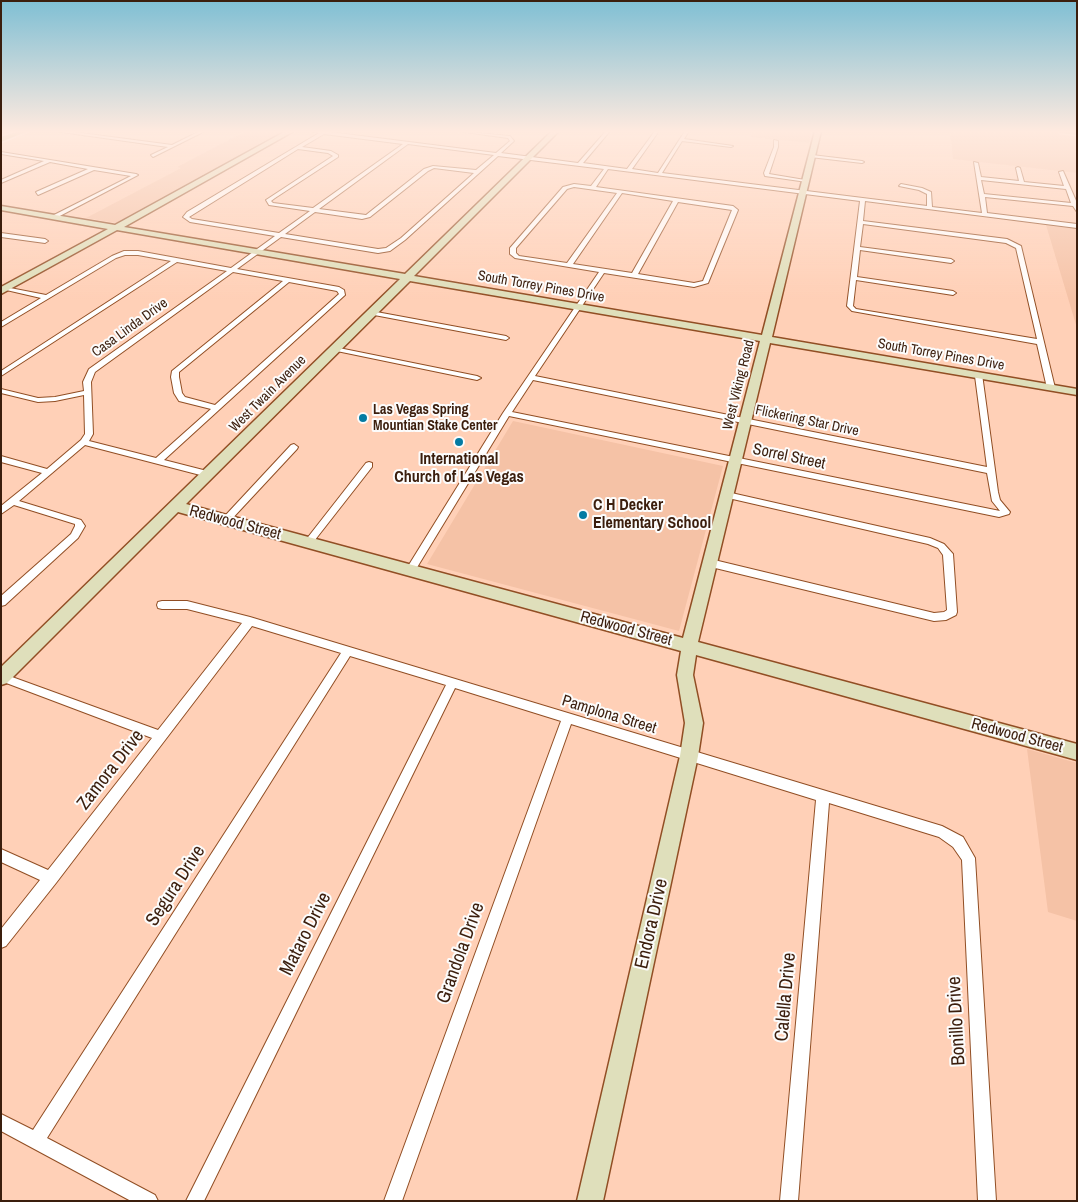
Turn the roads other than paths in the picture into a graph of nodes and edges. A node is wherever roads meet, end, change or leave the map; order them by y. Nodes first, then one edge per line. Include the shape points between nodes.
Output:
1 (52, 187) edge
2 (112, 187) edge
3 (192, 187) edge
4 (232, 187) edge
5 (288, 187) edge
6 (347, 187) edge
7 (404, 187) edge
8 (461, 187) edge
9 (499, 187) edge
10 (567, 187) edge
11 (582, 187) edge
12 (763, 187) edge
13 (802, 187) edge
14 (911, 187) edge
15 (981, 187) edge
16 (1060, 187) edge
17 (592, 188) joint
18 (1068, 188) joint
19 (621, 191) junction
20 (802, 192) junction
21 (38, 194) dead end
22 (982, 195) junction
23 (1074, 197) edge
24 (677, 199) junction
25 (863, 200) junction
26 (1028, 200) junction
27 (1, 208) edge
28 (1030, 208) dead end
29 (1076, 208) edge
30 (930, 209) junction
31 (314, 211) junction
32 (985, 213) dead end
33 (54, 217) junction
34 (860, 222) junction
35 (1077, 226) edge
36 (118, 228) junction
37 (1, 235) edge
38 (281, 235) junction
39 (44, 241) dead end
40 (857, 248) junction
41 (256, 252) junction
42 (176, 260) junction
43 (950, 261) dead end
44 (569, 266) junction
45 (231, 270) junction
46 (602, 270) junction
47 (634, 276) junction
48 (407, 278) junction
49 (854, 278) junction
50 (288, 280) junction
51 (5, 292) edge
52 (953, 293) dead end
53 (46, 298) junction
54 (577, 307) junction
55 (371, 312) junction
56 (1, 324) edge
57 (506, 338) dead end
58 (766, 339) junction
59 (1040, 342) junction
60 (334, 349) junction
61 (1, 374) edge
62 (980, 376) junction
63 (530, 377) junction
64 (478, 378) dead end
65 (1051, 388) junction
66 (1, 391) edge
67 (87, 392) junction
68 (1077, 392) edge
69 (216, 408) junction
70 (507, 413) junction
71 (746, 421) junction
72 (84, 442) junction
73 (294, 447) dead end
74 (1, 459) edge
75 (158, 461) junction
76 (735, 461) junction
77 (369, 465) dead end
78 (991, 471) junction
79 (49, 472) junction
80 (208, 474) junction
81 (727, 495) junction
82 (13, 502) junction
83 (175, 506) junction
84 (1, 511) edge
85 (226, 520) junction
86 (308, 543) junction
87 (710, 563) junction
88 (410, 570) junction
89 (1, 602) edge
90 (162, 605) dead end
91 (250, 622) junction
92 (689, 647) junction
93 (347, 652) junction
94 (1, 677) edge
95 (452, 684) junction
96 (567, 719) junction
97 (161, 736) junction
98 (1077, 752) edge
99 (689, 756) junction
100 (823, 796) junction
101 (958, 842) joint
102 (1, 856) edge
103 (51, 878) junction
104 (1, 941) edge
105 (1, 1122) edge
106 (36, 1140) junction
107 (149, 1201) edge
108 (195, 1201) edge
109 (393, 1201) edge
110 (590, 1201) edge
111 (789, 1201) edge
112 (987, 1201) edge

1 - 21 street
2 - 33 street
3 - 36 street
4 - 38 street via 186,217
5 - 31 street via 269,203
6 - 31 street, Casa Linda Drive
7 - 31 street via 366,216
8 - 38 street via 388,250
9 - 48 street, West Twain Avenue
10 - 44 street via 513,248 513,254
11 - 17 street
12 - 20 street
13 - 20 street, West Viking Road
14 - 30 street via 929,193
15 - 22 street
16 - 18 street
17 - 19 street
18 - 23 street
19 - 24 street
19 - 44 street
20 - 25 street
20 - 58 street, West Viking Road
22 - 26 street
22 - 32 street
23 - 29 street
24 - 47 street
24 - 47 street via 735,210 706,282 694,285
25 - 30 street
25 - 34 street
26 - 28 street
26 - 29 street
27 - 33 street, South Torrey Pines Drive
30 - 35 street
31 - 38 street, Casa Linda Drive
33 - 36 street, South Torrey Pines Drive
34 - 40 street
34 - 59 street via 1015,244 1019,247
36 - 41 street, South Torrey Pines Drive
36 - 51 street
37 - 39 street
38 - 41 street, Casa Linda Drive
40 - 43 street
40 - 49 street
41 - 45 street, Casa Linda Drive
41 - 48 street, South Torrey Pines Drive
42 - 45 street
42 - 53 street via 124,253
42 - 61 street
44 - 46 street
45 - 50 street
45 - 67 street, Casa Linda Drive via 92,371
46 - 47 street
46 - 54 street
48 - 54 street, South Torrey Pines Drive
48 - 55 street, West Twain Avenue
49 - 52 street
49 - 59 street via 850,306 854,310
50 - 69 street via 176,370 178,393 182,399
50 - 69 street via 338,289 342,294
51 - 53 street
53 - 56 street
54 - 58 street, South Torrey Pines Drive
54 - 63 street
55 - 57 street
55 - 60 street, West Twain Avenue
58 - 62 street, South Torrey Pines Drive
58 - 71 street, West Viking Road
59 - 65 street
60 - 64 street
60 - 80 street, West Twain Avenue
62 - 65 street, South Torrey Pines Drive
62 - 78 street
63 - 70 street
63 - 71 street, Flickering Star Drive
65 - 68 street, South Torrey Pines Drive
66 - 67 street via 38,400
67 - 72 street, Casa Linda Drive via 89,434
69 - 75 street
70 - 76 street, Sorrel Street
70 - 88 street
71 - 76 street, West Viking Road
71 - 78 street, Flickering Star Drive
72 - 75 street
72 - 79 street
73 - 85 street
74 - 79 street
75 - 80 street
76 - 78 street, Sorrel Street via 999,514 1006,512 996,501
76 - 81 street, West Viking Road
77 - 86 street
79 - 82 street
80 - 83 street, West Twain Avenue
81 - 87 street, West Viking Road
81 - 87 street via 941,546 948,554 952,612 934,617
82 - 84 street
82 - 89 street via 78,522 80,526 75,536
83 - 85 street, Redwood Street
83 - 94 street, West Twain Avenue
85 - 86 street, Redwood Street
86 - 88 street, Redwood Street
87 - 92 street, West Viking Road
88 - 92 street, Redwood Street
90 - 91 street, Pamplona Street via 187,605
91 - 93 street, Pamplona Street
91 - 97 street, Zamora Drive
92 - 98 street, Redwood Street
92 - 99 street, Endora Drive via 685,676 694,723
93 - 95 street, Pamplona Street
93 - 106 street, Segura Drive
94 - 97 street
95 - 96 street, Pamplona Street
95 - 108 street, Mataro Drive
96 - 99 street, Pamplona Street
96 - 109 street, Grandola Drive
97 - 103 street, Zamora Drive
99 - 100 street, Pamplona Street
99 - 110 street, Endora Drive
100 - 101 street, Pamplona Street via 942,832
100 - 111 street, Calella Drive
101 - 112 street, Bonillo Drive via 968,858
102 - 103 street
103 - 104 street, Zamora Drive
105 - 106 street
106 - 107 street

